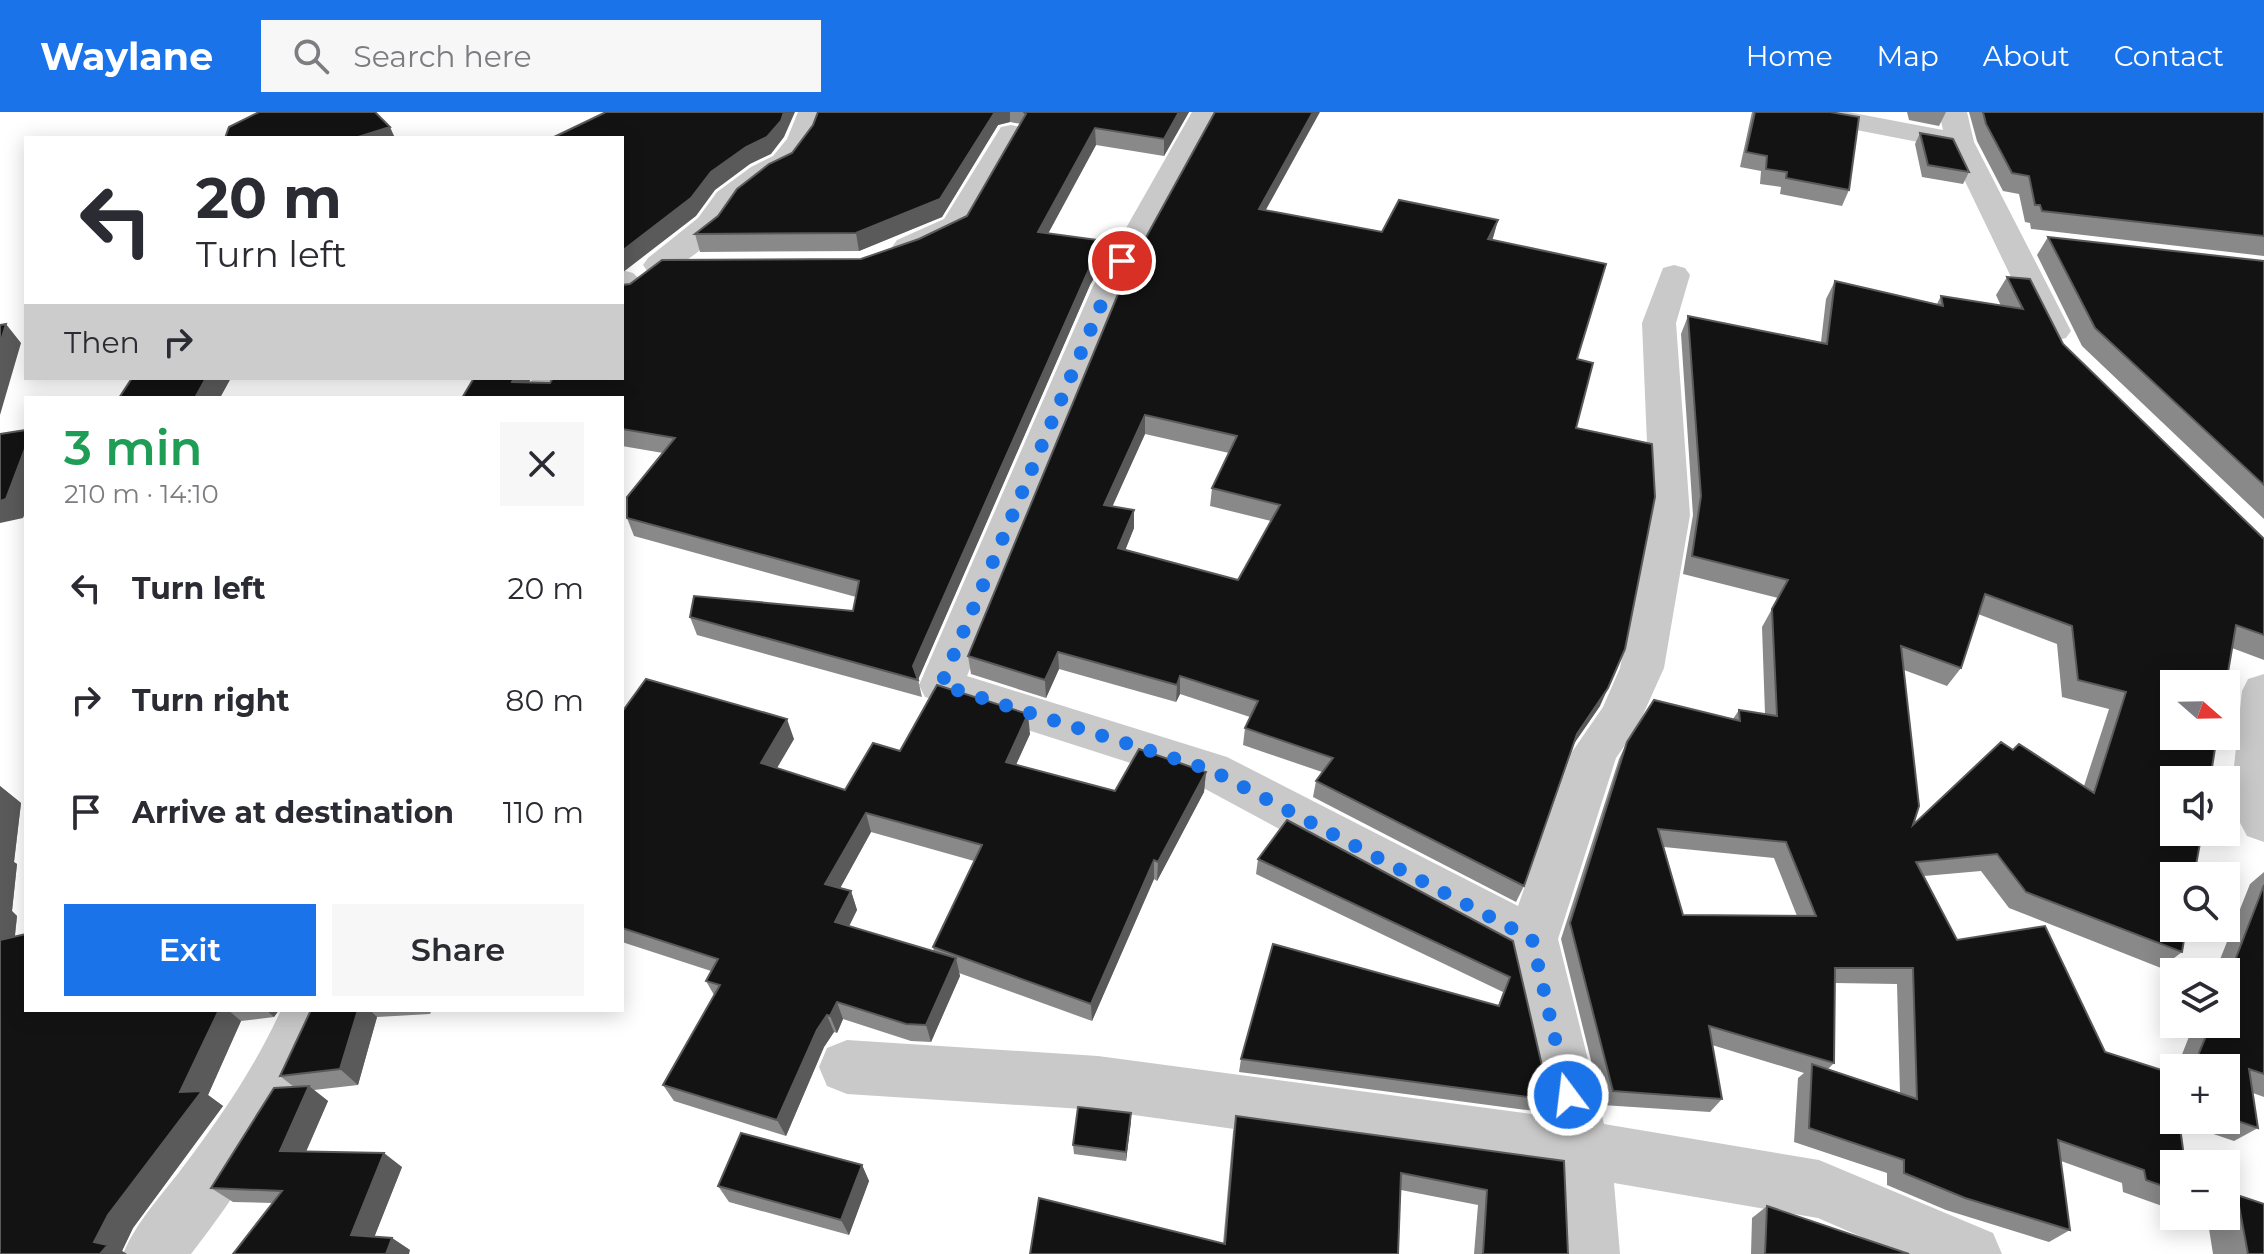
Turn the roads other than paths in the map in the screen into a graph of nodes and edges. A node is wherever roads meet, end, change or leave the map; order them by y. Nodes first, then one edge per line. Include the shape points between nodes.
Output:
1 (812, 112) edge
2 (1206, 112) edge
3 (1805, 112) edge
4 (1956, 127) edge
5 (1011, 133) edge
6 (875, 260) edge
7 (702, 264) edge
8 (659, 265) junction
9 (1674, 275) dead end
10 (625, 286) edge
11 (2065, 353) edge
12 (2264, 691) edge
13 (2264, 822) edge
14 (1532, 939) junction
15 (307, 1012) edge
16 (847, 1067) dead end
17 (1583, 1150) junction
18 (153, 1254) edge
19 (1590, 1254) edge
20 (1972, 1254) edge

1 - 8 street via 800,141 783,162 728,198 709,225
2 - 14 street via 1109,286 941,685 1211,770
3 - 4 street
4 - 11 street via 2024,241
5 - 6 street via 955,225
7 - 8 street
8 - 10 street
9 - 14 street via 1659,323 1670,515 1642,668 1621,716 1595,752
12 - 13 street via 2254,804
14 - 17 street
15 - 18 street via 295,1043 216,1176
16 - 17 street via 1098,1083
17 - 19 street
17 - 20 street via 1819,1189

